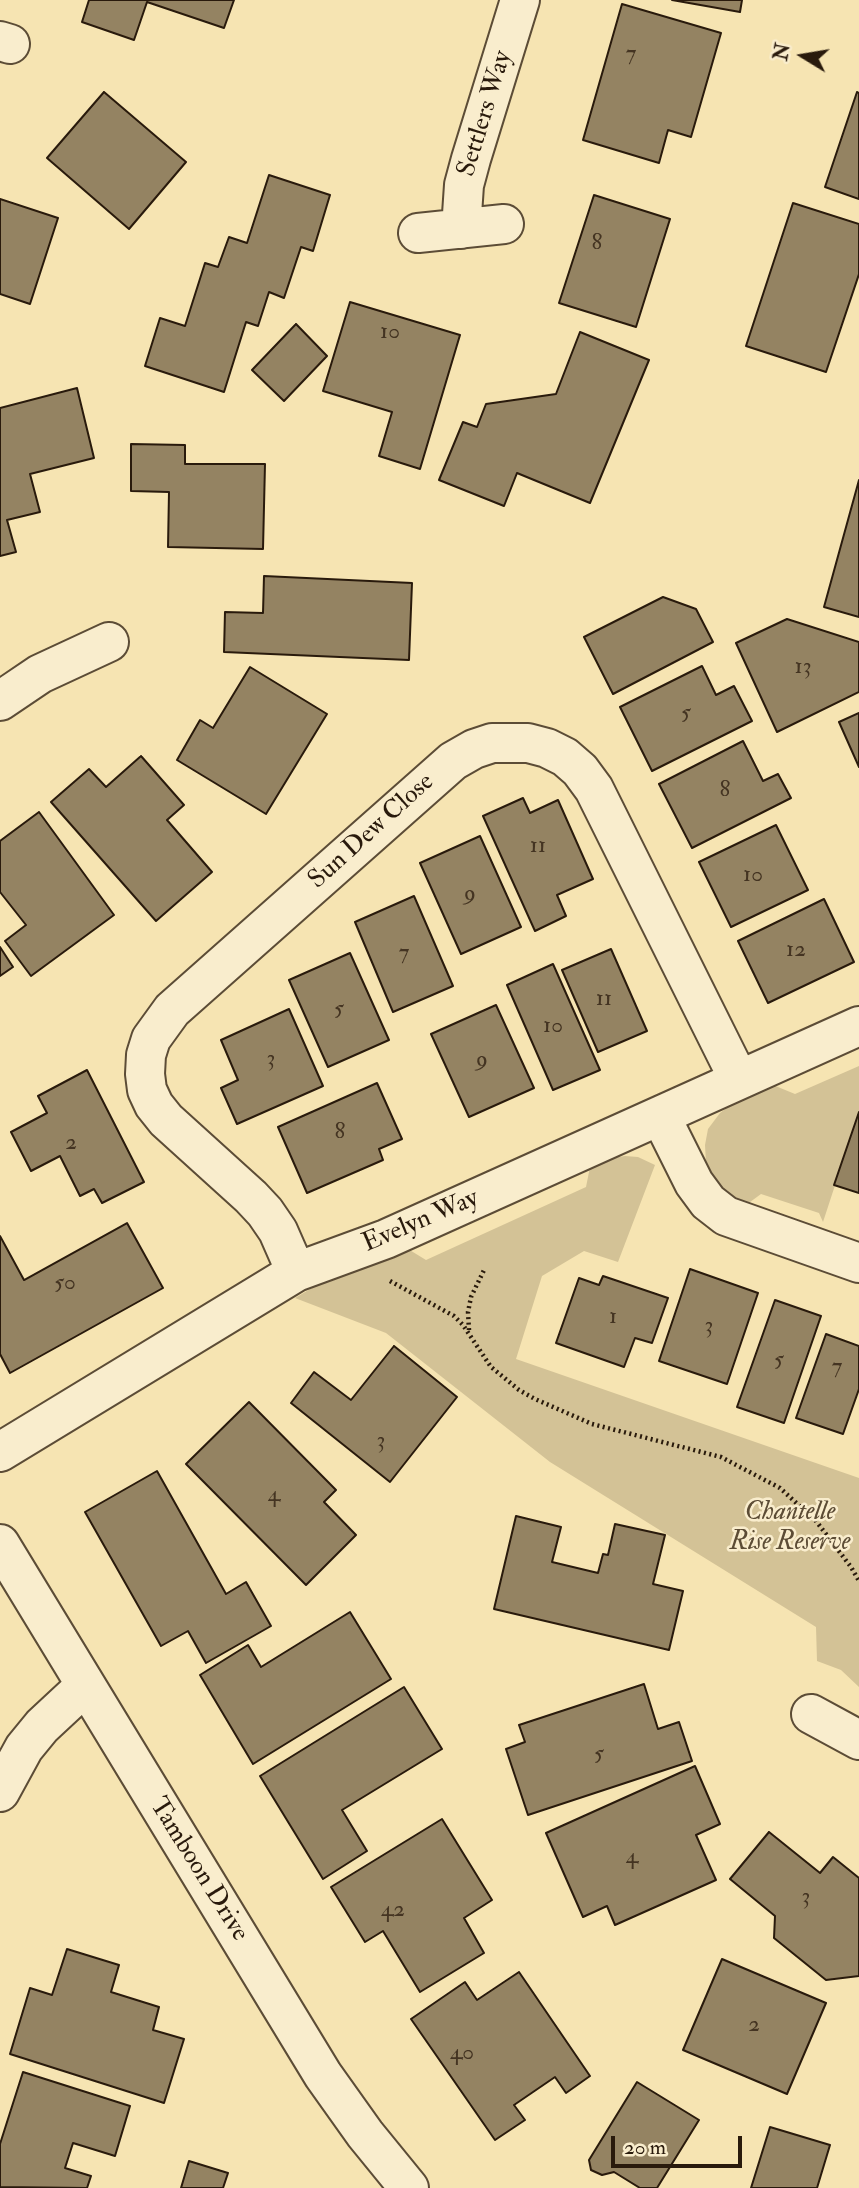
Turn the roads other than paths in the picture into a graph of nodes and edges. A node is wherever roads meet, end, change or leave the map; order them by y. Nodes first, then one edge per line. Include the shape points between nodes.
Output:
1 (520, 0) edge
2 (504, 224) dead end
3 (461, 229) junction
4 (418, 233) dead end
5 (109, 642) dead end
6 (0, 701) edge
7 (859, 1026) edge
8 (739, 1080) junction
9 (661, 1117) junction
10 (859, 1264) edge
11 (296, 1272) junction
12 (0, 1451) edge
13 (0, 1544) edge
14 (85, 1686) junction
15 (811, 1714) dead end
16 (859, 1740) edge
17 (0, 1792) edge
18 (409, 2188) edge

1 - 3 street, Settlers Way via 464,185
2 - 3 street
3 - 4 street
5 - 6 street via 40,674
7 - 8 street, Evelyn Way
8 - 9 street, Evelyn Way
8 - 11 street, Sun Dew Close via 600,801 580,770 565,757 528,743 492,743 474,749 453,761 172,1010 151,1039 145,1074 154,1105 265,1212
9 - 10 street via 694,1183 726,1216
9 - 11 street, Evelyn Way via 373,1244
11 - 12 street, Evelyn Way
13 - 14 street, Tamboon Drive
14 - 17 street via 24,1748
14 - 18 street, Tamboon Drive via 323,2075
15 - 16 street

